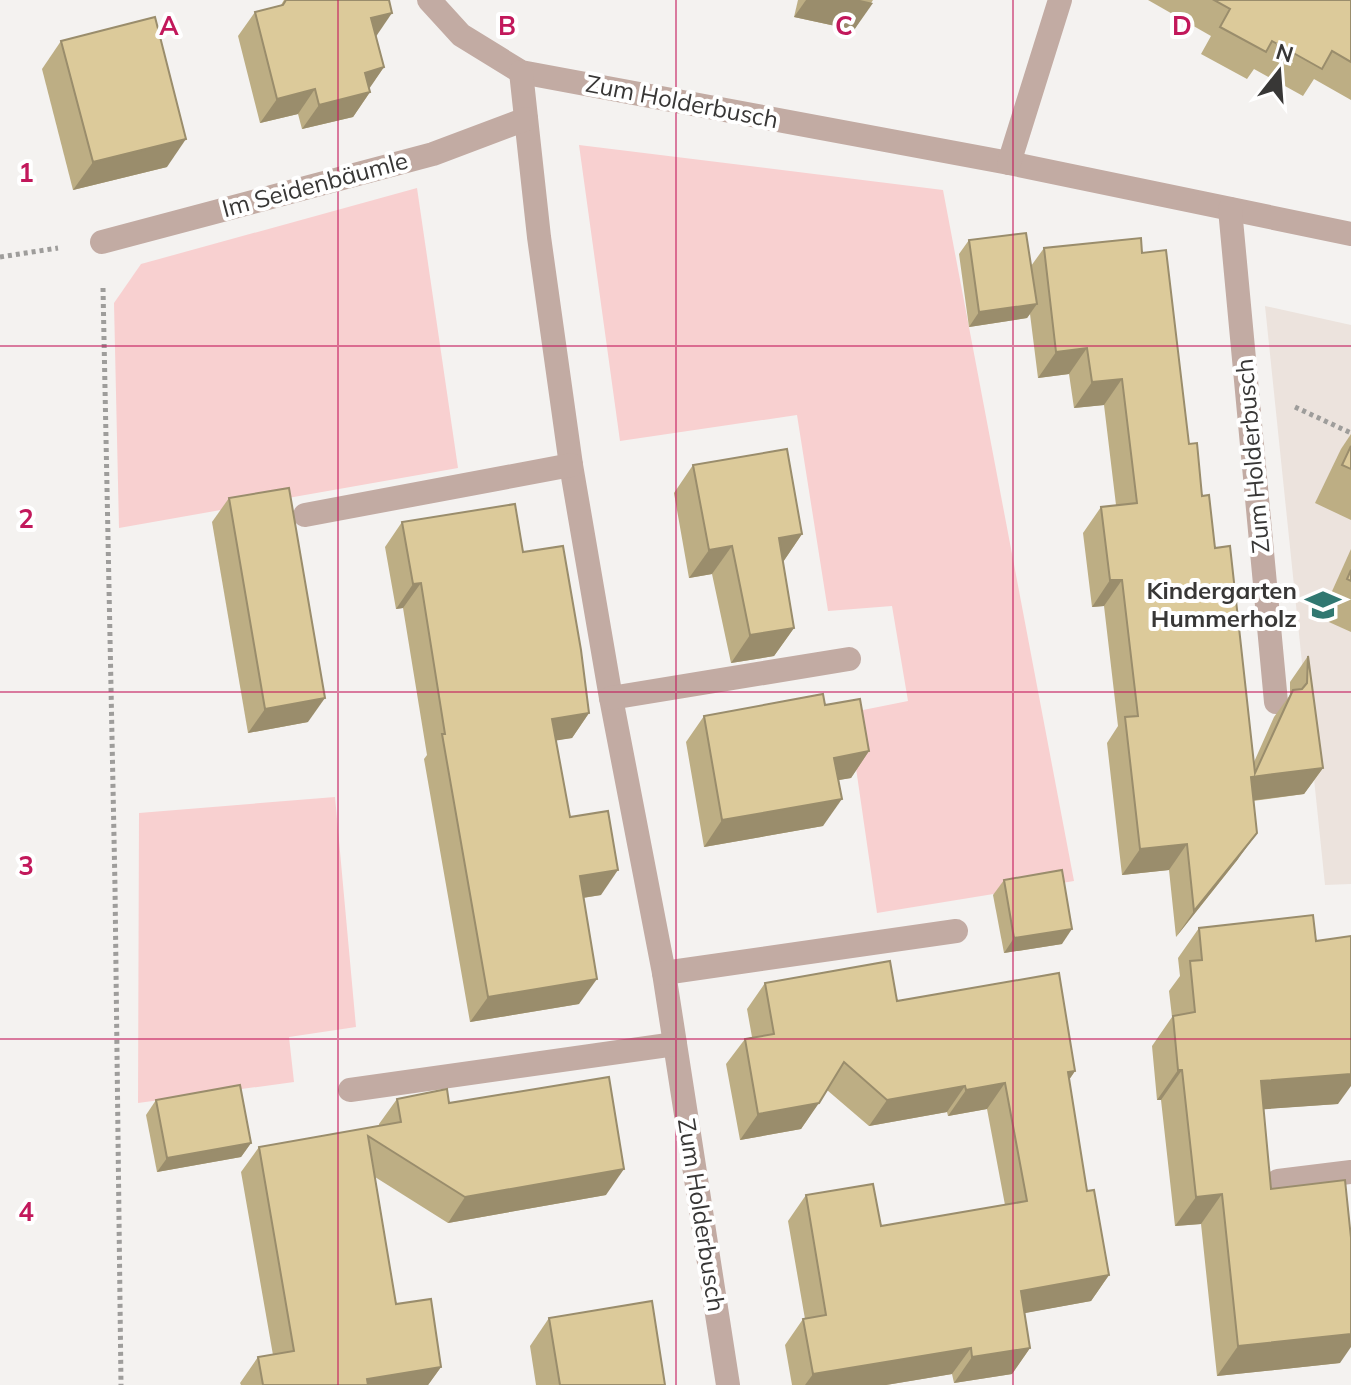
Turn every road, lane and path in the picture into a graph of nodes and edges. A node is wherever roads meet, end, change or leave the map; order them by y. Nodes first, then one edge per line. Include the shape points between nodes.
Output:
1 (429, 0) edge
2 (1060, 0) edge
3 (521, 72) junction
4 (526, 119) junction
5 (1009, 163) junction
6 (1230, 209) junction
7 (1351, 234) edge
8 (102, 242) junction
9 (0, 257) edge
10 (571, 465) junction
11 (305, 515) dead end
12 (849, 659) dead end
13 (611, 698) junction
14 (1276, 702) dead end
15 (956, 931) dead end
16 (664, 973) junction
17 (675, 1044) junction
18 (350, 1090) dead end
19 (1351, 1172) edge
20 (1278, 1181) dead end
21 (121, 1385) edge
22 (728, 1385) edge

1 - 3 street via 461,35
2 - 5 street
3 - 4 street, Zum Holderbusch
3 - 5 street, Zum Holderbusch
4 - 8 street, Im Seidenbäumle via 433,154
4 - 10 street, Zum Holderbusch
5 - 6 street, Zum Holderbusch
6 - 7 street, Zum Holderbusch
6 - 14 street, Zum Holderbusch
8 - 9 path
8 - 21 path
10 - 11 street
10 - 13 street, Zum Holderbusch
12 - 13 street
13 - 16 street, Zum Holderbusch
15 - 16 street
16 - 17 street, Zum Holderbusch
17 - 18 street
17 - 22 street, Zum Holderbusch
19 - 20 street

